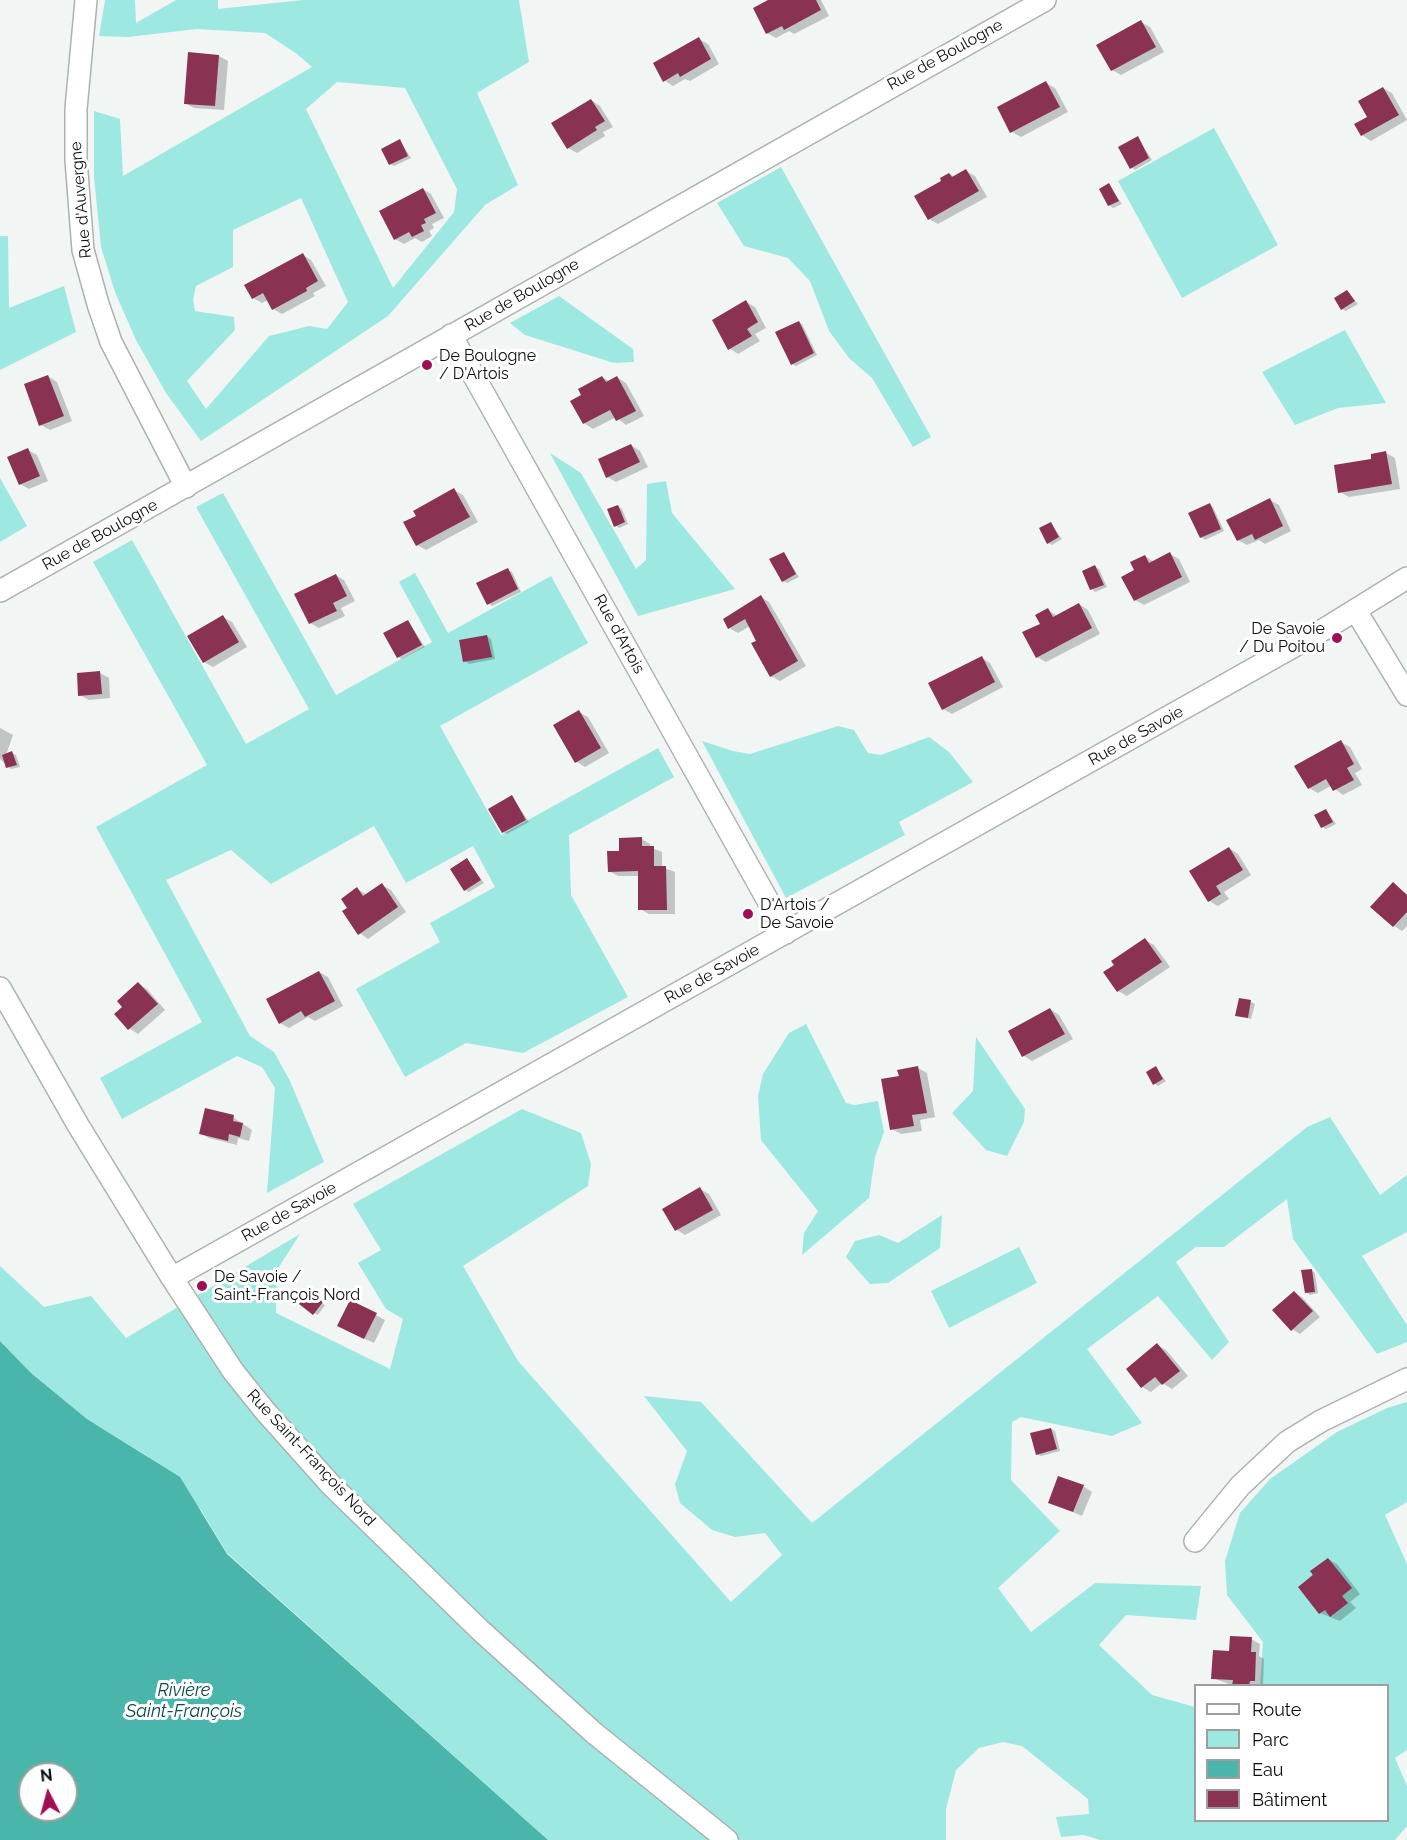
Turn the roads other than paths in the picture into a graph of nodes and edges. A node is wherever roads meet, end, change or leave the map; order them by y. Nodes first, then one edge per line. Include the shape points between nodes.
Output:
1 (86, 0) edge
2 (1045, 0) edge
3 (451, 335) junction
4 (186, 487) junction
5 (1407, 578) edge
6 (0, 591) edge
7 (1356, 610) junction
8 (1407, 695) edge
9 (786, 933) junction
10 (0, 988) edge
11 (172, 1278) junction
12 (1407, 1379) edge
13 (1195, 1541) dead end
14 (727, 1840) edge

1 - 4 street, Rue d'Auvergne via 76,109 83,250 111,342
2 - 3 street, Rue de Boulogne
3 - 4 street, Rue de Boulogne
3 - 9 street, Rue d'Artois
4 - 6 street, Rue de Boulogne
5 - 7 street, Rue de Savoie
7 - 8 street
7 - 9 street, Rue de Savoie
9 - 11 street, Rue de Savoie
10 - 11 street, Rue Saint-François Nord
11 - 14 street, Rue Saint-François Nord via 233,1371 331,1485 480,1630 577,1717
12 - 13 street via 1287,1442 1240,1486

